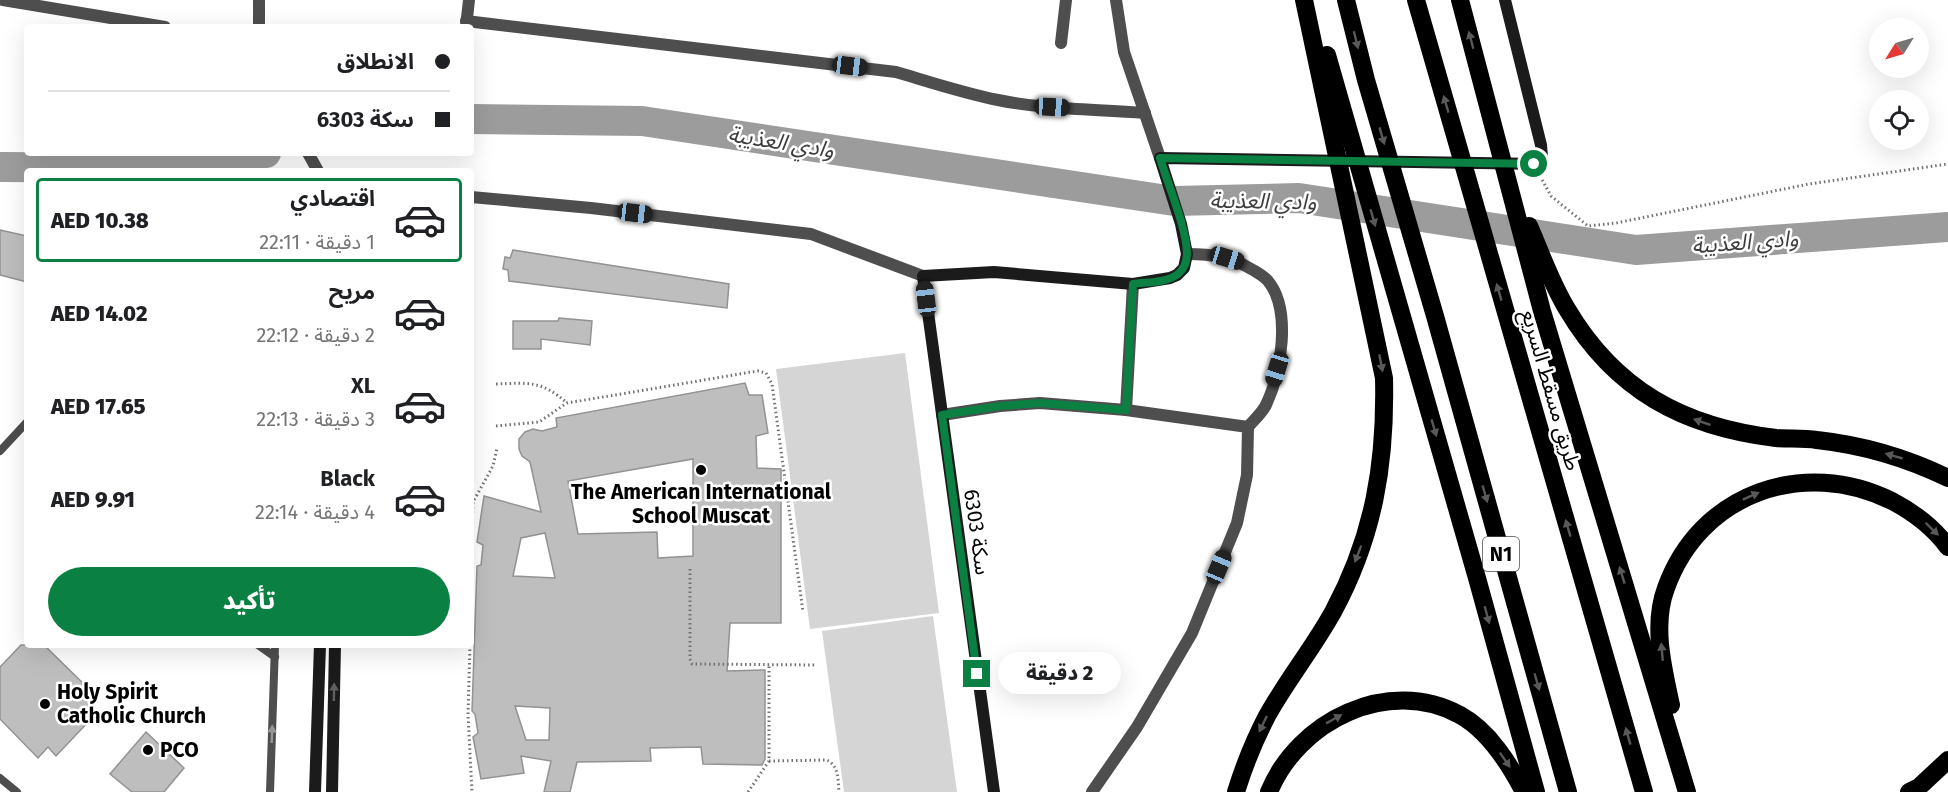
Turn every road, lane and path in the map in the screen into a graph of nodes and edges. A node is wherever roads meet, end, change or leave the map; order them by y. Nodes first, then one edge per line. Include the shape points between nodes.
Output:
1 (3, 0) edge
2 (260, 0) edge
3 (469, 0) edge
4 (1066, 0) edge
5 (1116, 0) edge
6 (1304, 0) edge
7 (1311, 0) edge
8 (1346, 0) edge
9 (1416, 0) edge
10 (1460, 0) edge
11 (1504, 0) edge
12 (147, 24) edge
13 (260, 24) edge
14 (466, 24) edge
15 (474, 25) edge
16 (1061, 43) dead end
17 (1328, 82) junction
18 (1145, 113) junction
19 (1160, 158) junction
20 (1534, 164) junction
21 (1948, 164) edge
22 (1508, 181) junction
23 (474, 197) edge
24 (1187, 254) junction
25 (923, 276) junction
26 (1133, 284) junction
27 (496, 384) dead end
28 (567, 403) junction
29 (1126, 410) junction
30 (942, 415) junction
31 (24, 425) edge
32 (496, 426) dead end
33 (1248, 427) junction
34 (497, 448) dead end
35 (0, 451) edge
36 (1948, 478) edge
37 (474, 500) edge
38 (1948, 547) edge
39 (690, 568) dead end
40 (803, 612) dead end
41 (262, 648) edge
42 (275, 648) edge
43 (320, 648) edge
44 (335, 648) edge
45 (470, 648) edge
46 (275, 657) junction
47 (769, 665) junction
48 (815, 665) dead end
49 (1948, 760) edge
50 (770, 761) junction
51 (0, 778) edge
52 (315, 790) edge
53 (16, 792) edge
54 (270, 792) edge
55 (332, 792) edge
56 (472, 792) edge
57 (748, 792) edge
58 (839, 792) edge
59 (993, 792) edge
60 (1092, 792) edge
61 (1236, 792) edge
62 (1269, 792) edge
63 (1524, 792) edge
64 (1536, 792) edge
65 (1568, 792) edge
66 (1644, 792) edge
67 (1688, 792) edge
68 (1909, 792) edge

1 - 12 street
2 - 13 street
3 - 14 street
4 - 16 street
5 - 18 street via 1124,52
6 - 17 highway
7 - 17 highway
8 -> 65 highway, N1
66 -> 9 highway, طريق مسقط السريع
22 -> 10 highway
11 - 20 street via 1541,145 1542,158
15 - 18 street via 896,72 1000,101
17 -> 61 highway via 1383,378 1385,416 1380,471 1369,523 1333,611 1268,715
17 -> 64 highway via 1400,311
18 - 19 street
19 - 20 street
19 - 24 street
20 - 21 path via 1551,196 1588,226 1809,184
36 -> 22 highway via 1900,457 1872,450 1725,430 1683,416 1647,396 1612,368 1582,332 1566,307
67 -> 22 highway via 1542,311
23 - 25 street via 811,234
24 - 26 street via 1184,268 1177,275
24 - 33 street via 1213,254 1240,262 1268,280 1280,302 1283,334 1277,369 1265,406
25 - 26 street via 994,272
25 - 30 street, سكة 6303
26 - 29 street
27 - 28 path via 534,383
28 - 32 path via 539,422
28 - 40 path via 758,371 765,373 772,384
29 - 30 street via 1040,403
29 - 33 street
30 - 59 street, سكة 6303
31 - 35 lane
33 - 60 street via 1247,475 1238,523 1192,633 1137,727
34 - 37 path via 493,466
67 -> 38 highway via 1661,658 1661,609 1665,589 1690,541 1735,503 1769,488 1826,482 1866,490 1903,507 1925,522
39 - 47 path via 692,664
41 - 46 lane
42 - 46 lane
43 - 52 street
55 -> 44 street
45 - 56 path
54 -> 46 lane
47 - 48 path
47 - 50 path
49 - 68 highway
50 - 57 path
50 - 58 path via 827,760 836,768
51 - 53 lane
62 -> 63 highway via 1292,753 1328,722 1351,710 1392,701 1418,702 1460,715 1490,740

